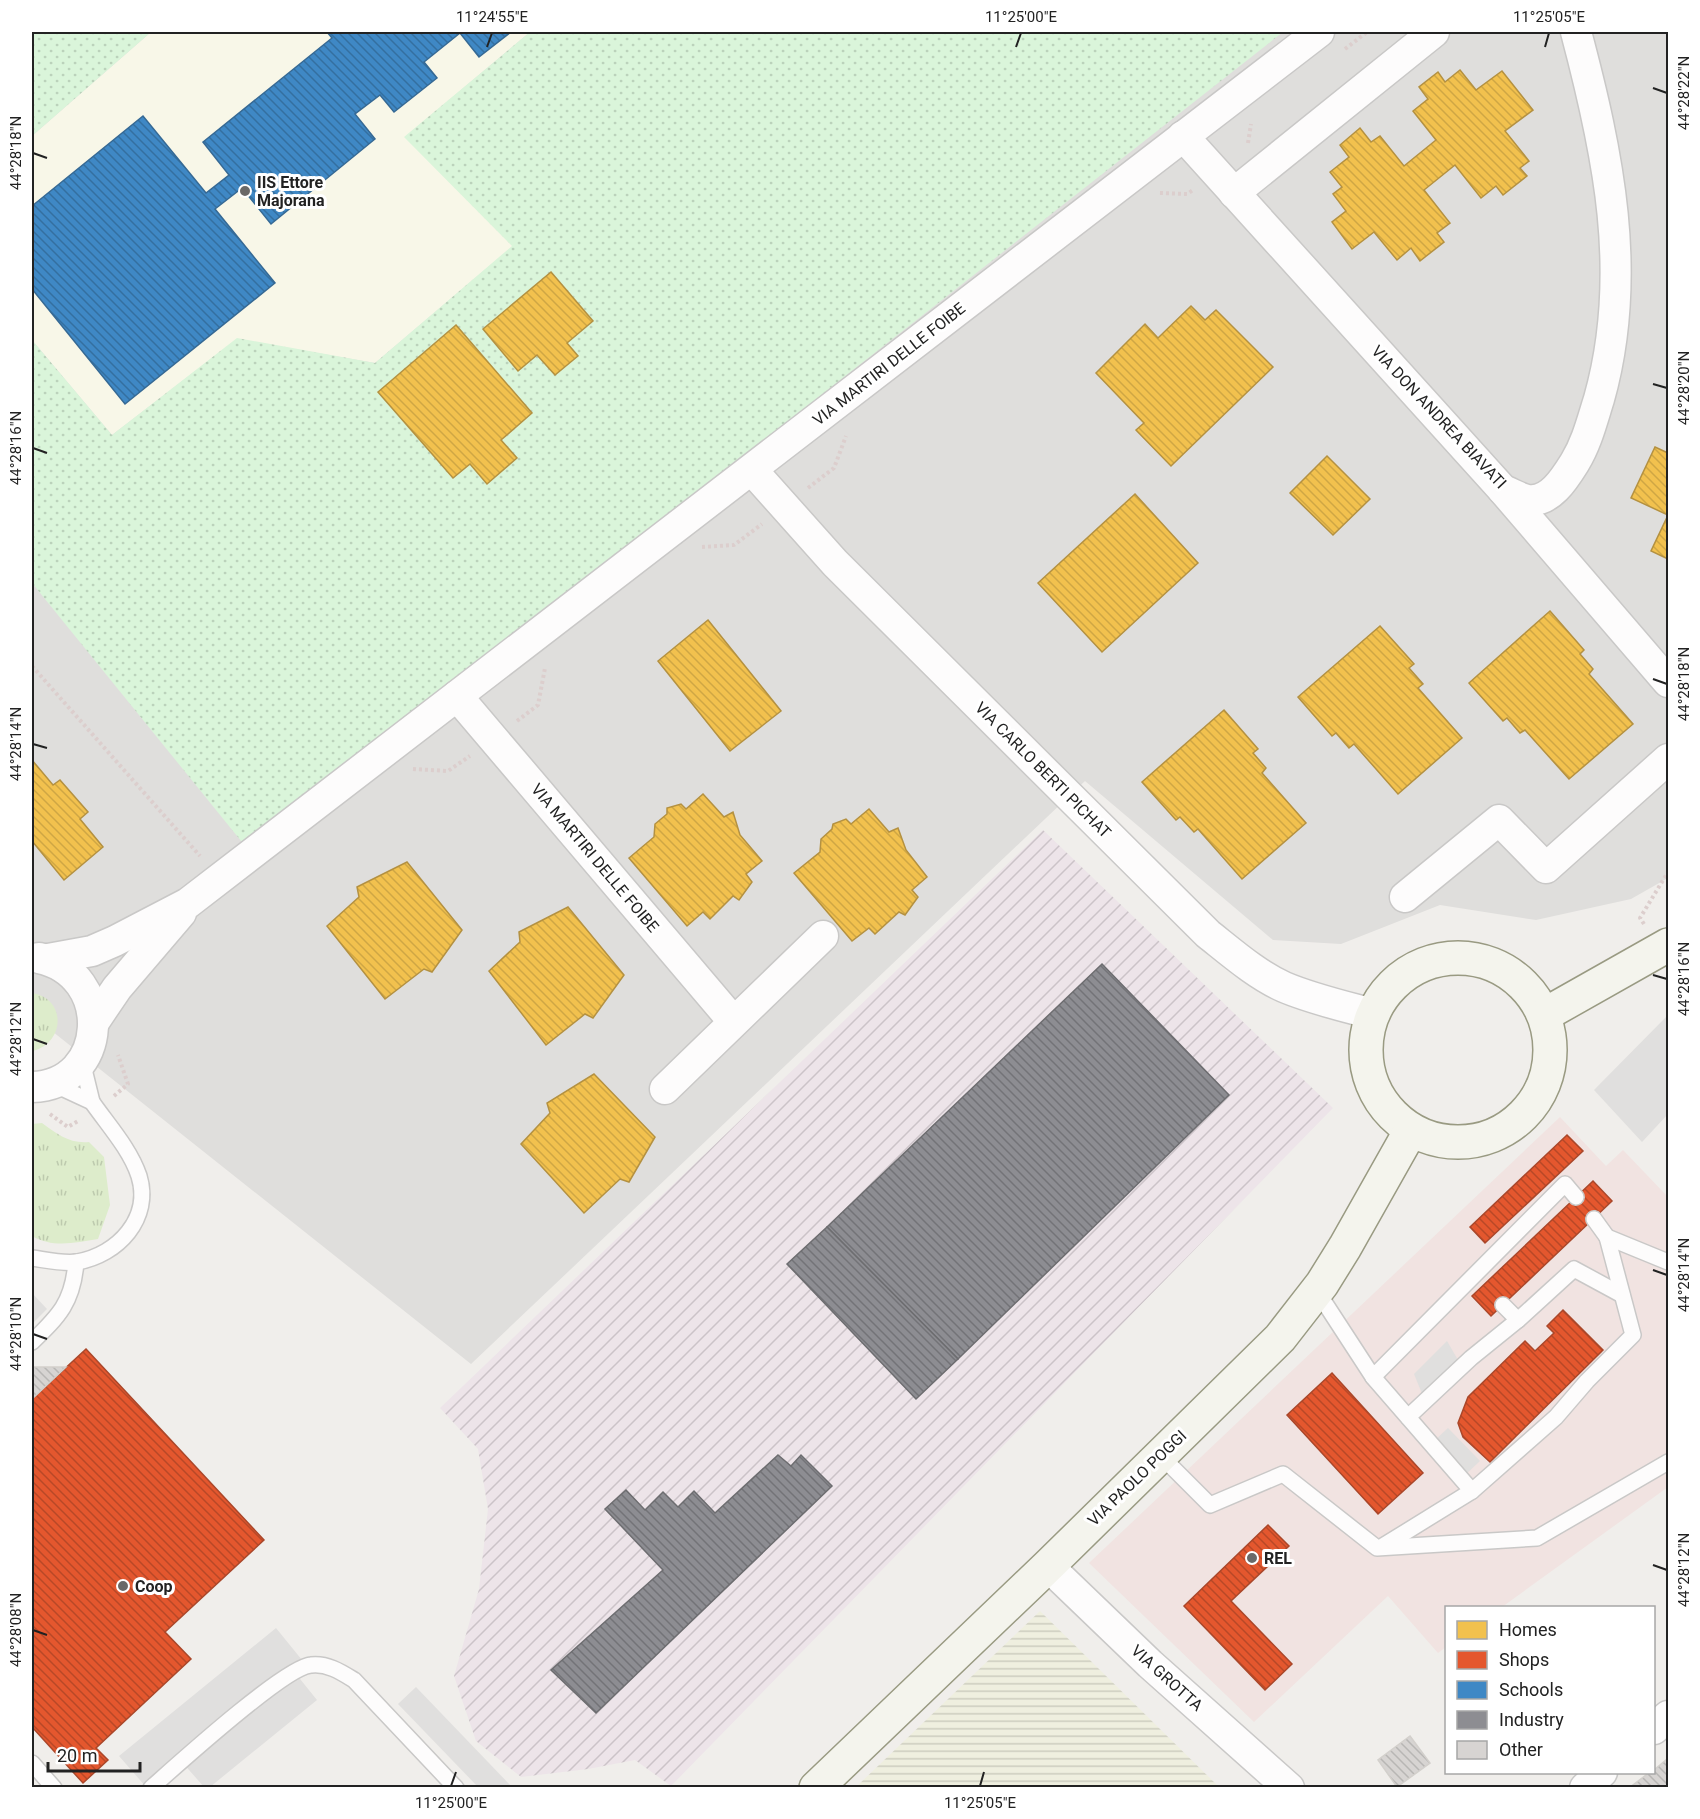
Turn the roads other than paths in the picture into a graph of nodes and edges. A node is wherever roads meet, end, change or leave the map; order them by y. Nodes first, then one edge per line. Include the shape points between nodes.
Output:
1 (1319, 32) edge
2 (1434, 32) edge
3 (1576, 32) edge
4 (1183, 136) junction
5 (1226, 183) junction
6 (752, 470) junction
7 (1503, 490) junction
8 (1668, 682) edge
9 (457, 696) junction
10 (1668, 759) edge
11 (1405, 897) dead end
12 (188, 903) junction
13 (823, 936) dead end
14 (1664, 948) edge
15 (40, 958) edge
16 (1372, 1014) junction
17 (1544, 1016) junction
18 (733, 1021) junction
19 (94, 1022) junction
20 (82, 1060) junction
21 (41, 1085) edge
22 (665, 1089) dead end
23 (95, 1106) junction
24 (1411, 1130) junction
25 (1576, 1197) dead end
26 (1594, 1219) dead end
27 (1607, 1237) junction
28 (32, 1258) edge
29 (76, 1262) junction
30 (1668, 1262) edge
31 (1317, 1291) junction
32 (1622, 1295) junction
33 (1503, 1305) dead end
34 (1518, 1320) junction
35 (32, 1342) edge
36 (1373, 1377) junction
37 (1408, 1417) junction
38 (1160, 1455) junction
39 (1668, 1462) edge
40 (1472, 1491) junction
41 (1381, 1547) junction
42 (1048, 1566) junction
43 (1668, 1716) edge
44 (1655, 1727) edge
45 (32, 1763) edge
46 (1601, 1774) edge
47 (54, 1788) edge
48 (151, 1788) edge
49 (456, 1788) edge
50 (816, 1788) edge
51 (1289, 1788) edge
52 (1585, 1788) edge

1 - 4 street, VIA MARTIRI DELLE FOIBE
2 - 5 street
3 - 7 street, VIA DON ANDREA BIAVATI via 1596,108 1612,194 1616,281 1608,364 1586,444 1567,475 1546,497 1528,500
4 - 5 street, VIA DON ANDREA BIAVATI
4 - 6 street, VIA MARTIRI DELLE FOIBE
5 - 7 street, VIA DON ANDREA BIAVATI
6 - 9 street, VIA MARTIRI DELLE FOIBE
6 - 16 street, VIA CARLO BERTI PICHAT via 835,563 1208,934 1282,986
7 - 8 street
9 - 12 street, VIA MARTIRI DELLE FOIBE
9 - 18 street, VIA MARTIRI DELLE FOIBE
10 - 11 street via 1546,868 1499,820
12 - 15 street, VIA MARTIRI DELLE FOIBE via 92,951
12 - 19 street, VIA MARTIRI DELLE FOIBE via 117,988
13 - 18 street
14 - 17 main road
15 - 19 street, VIA MARTIRI DELLE FOIBE via 66,968 84,987 92,1003
16 - 17 main road via 1389,987 1414,969 1443,959 1475,959 1504,969 1528,989
16 - 24 main road via 1366,1035 1370,1079 1379,1099
17 - 24 main road via 1551,1057 1539,1097 1526,1114 1491,1137 1471,1142 1430,1138
18 - 22 street
19 - 20 street, VIA MARTIRI DELLE FOIBE
20 - 21 street via 71,1072
20 - 23 lane
21 - 23 lane
23 - 29 lane via 138,1174 141,1209 132,1230 121,1241 100,1255
24 - 31 main road, VIA PAOLO POGGI
25 - 36 lane via 1565,1184 1479,1280
26 - 27 lane
27 - 30 lane
27 - 32 lane
28 - 29 lane
29 - 35 lane via 75,1283 58,1317
31 - 36 lane
31 - 38 main road, VIA PAOLO POGGI via 1280,1338
32 - 34 lane via 1574,1269
32 - 40 lane via 1633,1335 1556,1418
33 - 34 lane
34 - 37 lane
36 - 37 lane
37 - 40 lane
38 - 41 lane via 1210,1505 1283,1474 1377,1548
38 - 42 main road, VIA PAOLO POGGI
39 - 41 lane via 1537,1538
40 - 41 lane
42 - 50 main road, VIA PAOLO POGGI
42 - 51 street, VIA GROTTA
43 - 44 street
45 - 47 lane
46 - 52 street
48 - 49 lane via 253,1702 294,1671 311,1665 333,1668 354,1680

